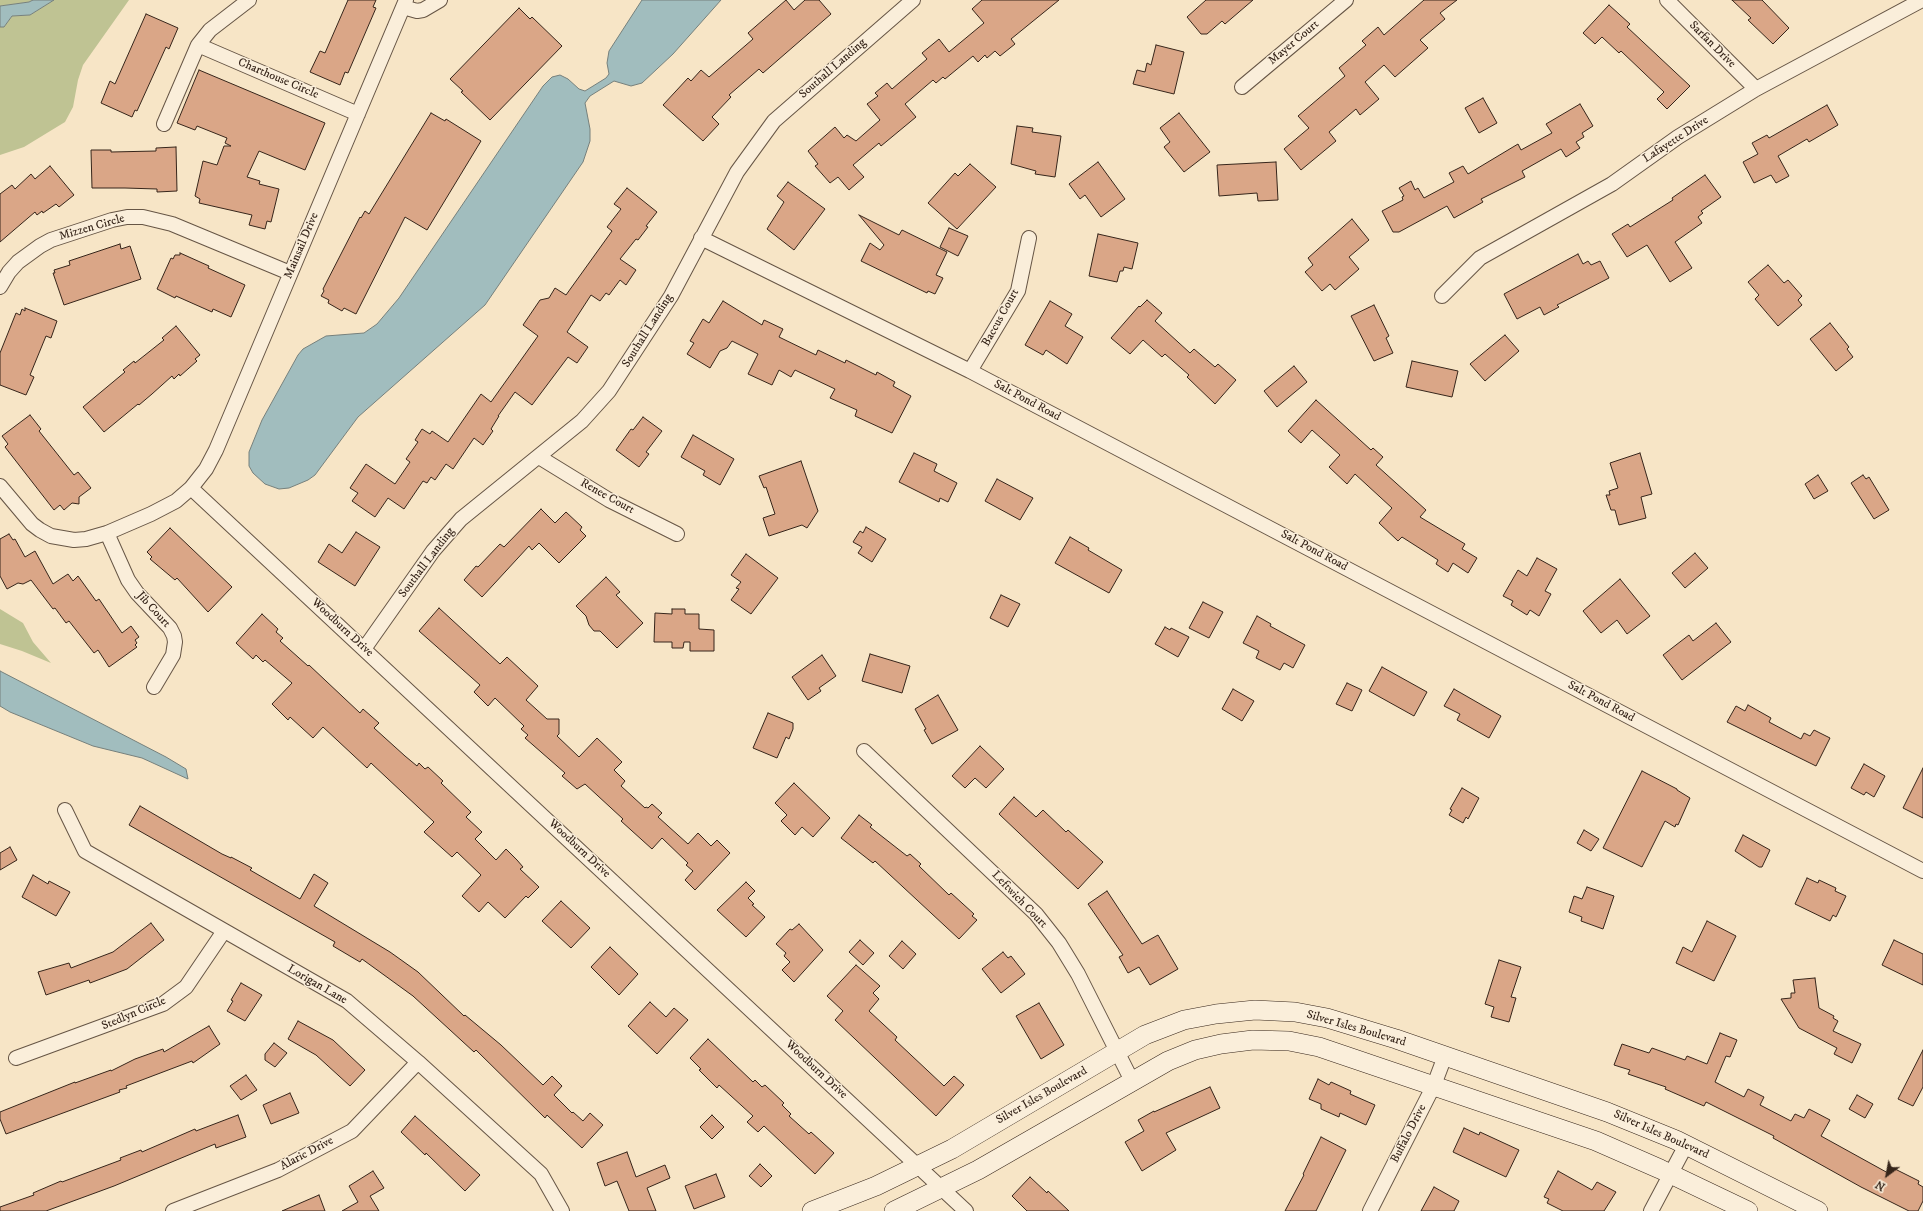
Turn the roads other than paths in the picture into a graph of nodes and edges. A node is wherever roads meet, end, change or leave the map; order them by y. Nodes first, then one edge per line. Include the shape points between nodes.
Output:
1 (249, 0) edge
2 (440, 0) edge
3 (913, 0) edge
4 (1346, 0) edge
5 (1667, 0) edge
6 (1922, 0) edge
7 (404, 4) edge
8 (198, 45) junction
9 (1242, 87) dead end
10 (1756, 89) junction
11 (358, 114) junction
12 (164, 124) dead end
13 (701, 238) junction
14 (1029, 238) dead end
15 (290, 273) junction
16 (0, 287) edge
17 (1442, 296) dead end
18 (970, 371) junction
19 (539, 457) junction
20 (0, 486) edge
21 (191, 488) junction
22 (107, 532) junction
23 (677, 534) dead end
24 (364, 649) junction
25 (154, 688) dead end
26 (864, 751) dead end
27 (65, 810) dead end
28 (1923, 871) edge
29 (224, 931) junction
30 (1117, 1051) junction
31 (1445, 1056) junction
32 (16, 1058) dead end
33 (418, 1062) junction
34 (1132, 1081) junction
35 (1434, 1085) junction
36 (1686, 1145) junction
37 (918, 1165) junction
38 (1671, 1174) junction
39 (942, 1188) junction
40 (173, 1211) edge
41 (562, 1211) edge
42 (812, 1211) edge
43 (894, 1211) edge
44 (966, 1211) edge
45 (1370, 1211) edge
46 (1651, 1211) edge
47 (1748, 1211) edge
48 (1818, 1211) edge

1 - 8 street via 210,30
2 - 7 street via 424,10 417,11
3 - 13 street, Southall Landing via 774,121 736,172
4 - 9 street, Mayer Court
5 - 10 street, Sarfan Drive
6 - 10 street, Lafayette Drive
7 - 11 street, Mainsail Drive
8 - 11 street, Charthouse Circle
8 - 12 street
10 - 17 street, Lafayette Drive via 1678,137 1612,184 1480,258
11 - 15 street, Mainsail Drive
13 - 18 street, Salt Pond Road
13 - 19 street, Southall Landing via 671,296 609,391 582,421
14 - 18 street, Baccus Court via 1018,291
15 - 16 street, Mizzen Circle via 172,224 143,217 127,217 51,240 40,246 18,262
15 - 21 street, Mainsail Drive via 216,450 206,469
18 - 28 street, Salt Pond Road
19 - 23 street, Renee Court via 609,500
19 - 24 street, Southall Landing via 461,519 433,551
20 - 22 street via 32,524 51,536 74,540
21 - 22 street via 164,508
21 - 24 street, Woodburn Drive
22 - 25 street, Jib Court via 128,580 174,636 173,655
24 - 37 street, Woodburn Drive
26 - 30 street, Leftwich Court via 1036,914 1059,943 1078,974
27 - 29 street, Lorigan Lane via 85,850
29 - 32 street, Stedlyn Circle via 186,987 163,1004
29 - 33 street, Lorigan Lane via 346,1001
30 - 31 street, Silver Isles Boulevard via 1145,1035 1184,1020 1255,1010 1295,1012 1327,1018
30 - 34 street, Leftwich Court
30 - 37 street, Silver Isles Boulevard via 952,1149
31 - 35 street, Buffalo Drive
31 - 36 street, Silver Isles Boulevard via 1607,1112
33 - 40 street, Alaric Drive via 352,1131 278,1170
33 - 41 street, Lorigan Lane via 541,1174
34 - 35 street via 1168,1061 1195,1050 1221,1044 1267,1040 1319,1047
34 - 39 street
35 - 38 street via 1596,1141
35 - 45 street, Buffalo Drive
36 - 38 street
36 - 48 street, Silver Isles Boulevard
37 - 39 street, Woodburn Drive
37 - 42 street, Silver Isles Boulevard via 876,1186
38 - 46 street
38 - 47 street
39 - 43 street
39 - 44 street, Woodburn Drive

